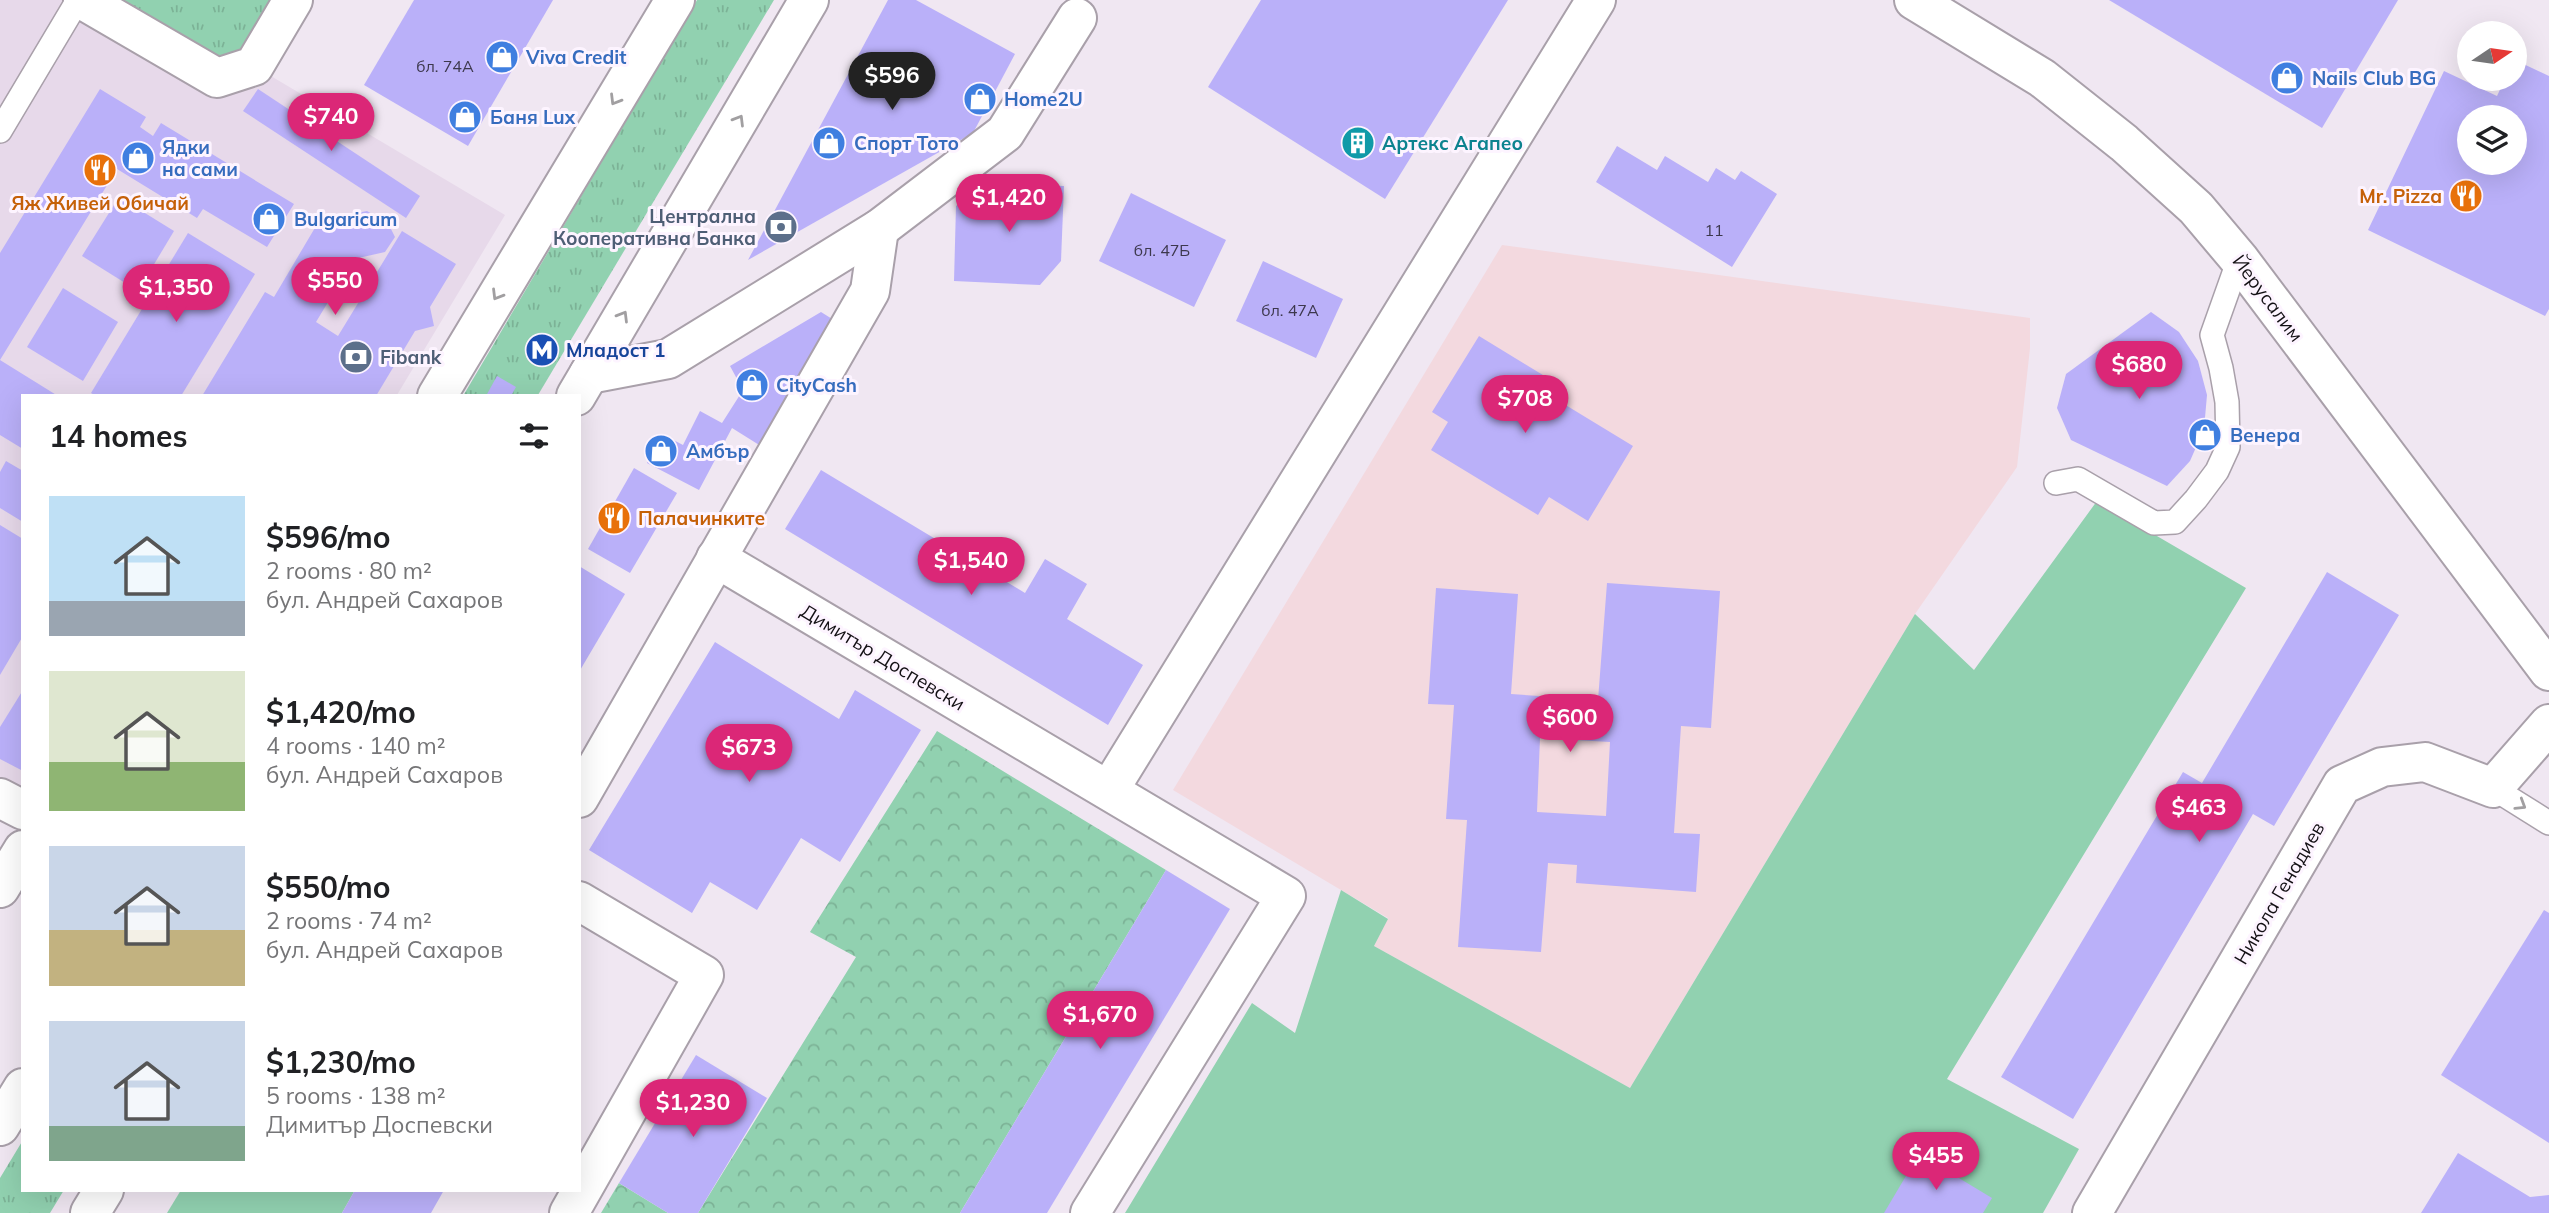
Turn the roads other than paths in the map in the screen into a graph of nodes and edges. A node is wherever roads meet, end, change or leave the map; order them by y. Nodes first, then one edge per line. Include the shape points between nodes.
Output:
1 (80, 0) edge
2 (293, 0) edge
3 (675, 0) edge
4 (809, 0) edge
5 (1596, 0) edge
6 (1914, 0) edge
7 (1077, 19) dead end
8 (0, 131) edge
9 (879, 229) junction
10 (2239, 259) junction
11 (582, 385) edge
12 (438, 394) edge
13 (2056, 484) dead end
14 (716, 558) junction
15 (2549, 671) edge
16 (2549, 724) edge
17 (2493, 788) junction
18 (1109, 790) junction
19 (581, 794) edge
20 (0, 798) edge
21 (21, 809) edge
22 (2549, 823) edge
23 (21, 853) edge
24 (0, 888) edge
25 (581, 902) edge
26 (21, 1091) edge
27 (0, 1126) edge
28 (103, 1192) edge
29 (581, 1192) edge
30 (581, 1192) edge
31 (90, 1213) edge
32 (569, 1213) edge
33 (1090, 1213) edge
34 (2092, 1213) edge

1 - 2 street via 218,78 254,66
1 - 8 lane
3 -> 12 street
11 -> 4 street
5 - 18 street
6 - 10 street, Йерусалим via 2042,78 2124,143 2196,208
7 - 9 street via 1006,133
9 - 11 street via 668,359
9 - 14 street via 870,291
10 - 13 lane via 2212,335 2227,402 2228,447 2196,499 2175,523 2154,523 2078,479
10 - 15 street, Йерусалим
14 - 18 street, Димитър Доспевски
14 - 19 street
16 - 17 street
17 -> 22 lane
17 - 34 street, Никола Генадиев via 2425,762 2382,767 2342,785
18 - 33 street, Димитър Доспевски via 1286,896
20 - 21 street
23 - 24 street
25 - 30 street via 704,975
26 - 27 street
28 - 31 street
29 - 32 street

